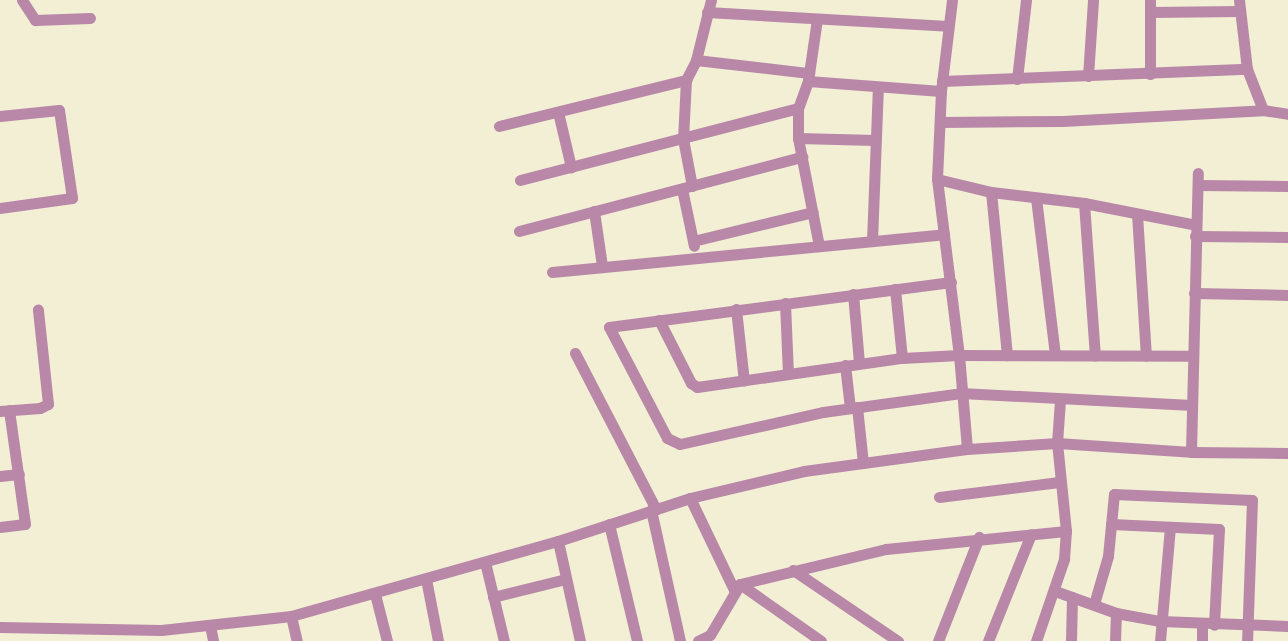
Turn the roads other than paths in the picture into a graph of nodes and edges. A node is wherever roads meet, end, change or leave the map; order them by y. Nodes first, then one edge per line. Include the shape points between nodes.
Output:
1 (22, 0) edge
2 (711, 0) edge
3 (952, 0) edge
4 (1026, 0) edge
5 (1093, 0) edge
6 (1150, 0) edge
7 (1240, 6) edge
8 (707, 12) junction
9 (1150, 12) junction
10 (90, 18) dead end
11 (817, 19) junction
12 (948, 26) junction
13 (696, 60) junction
14 (1247, 69) junction
15 (1150, 74) junction
16 (1088, 76) junction
17 (809, 77) junction
18 (1017, 79) junction
19 (686, 80) junction
20 (942, 86) junction
21 (878, 88) junction
22 (798, 108) junction
23 (1263, 110) junction
24 (558, 112) junction
25 (1288, 114) edge
26 (0, 116) edge
27 (940, 122) junction
28 (499, 126) dead end
29 (798, 138) junction
30 (683, 139) junction
31 (874, 140) junction
32 (802, 157) junction
33 (571, 167) junction
34 (937, 179) junction
35 (520, 180) dead end
36 (1288, 186) edge
37 (687, 187) junction
38 (991, 192) junction
39 (1036, 198) junction
40 (1084, 203) junction
41 (0, 208) edge
42 (594, 212) junction
43 (813, 212) junction
44 (1137, 214) junction
45 (519, 231) dead end
46 (1196, 231) junction
47 (944, 234) junction
48 (1288, 237) edge
49 (693, 241) junction
50 (872, 241) junction
51 (819, 246) junction
52 (696, 258) junction
53 (602, 266) junction
54 (552, 272) dead end
55 (951, 282) junction
56 (895, 289) junction
57 (1194, 293) junction
58 (853, 294) junction
59 (1288, 295) edge
60 (785, 303) junction
61 (736, 309) junction
62 (38, 310) dead end
63 (659, 320) junction
64 (575, 353) dead end
65 (959, 355) junction
66 (1007, 355) junction
67 (1054, 355) junction
68 (1095, 356) junction
69 (1146, 356) junction
70 (1193, 356) junction
71 (902, 358) junction
72 (859, 362) junction
73 (845, 365) junction
74 (788, 374) junction
75 (744, 381) junction
76 (961, 393) junction
77 (1060, 400) junction
78 (1192, 406) junction
79 (854, 407) junction
80 (5, 411) edge
81 (1057, 444) junction
82 (967, 449) junction
83 (1191, 452) junction
84 (1288, 453) edge
85 (863, 463) junction
86 (19, 474) junction
87 (0, 476) edge
88 (1059, 482) junction
89 (939, 497) dead end
90 (690, 498) junction
91 (653, 509) junction
92 (609, 524) junction
93 (1111, 524) junction
94 (0, 527) edge
95 (1170, 527) junction
96 (1066, 531) junction
97 (1031, 534) junction
98 (979, 537) junction
99 (558, 541) junction
100 (485, 562) junction
101 (793, 570) junction
102 (426, 579) junction
103 (566, 579) junction
104 (737, 587) junction
105 (1055, 591) junction
106 (375, 594) junction
107 (493, 597) junction
108 (1072, 597) junction
109 (1094, 604) junction
110 (1116, 613) junction
111 (291, 616) junction
112 (1160, 621) junction
113 (210, 625) junction
114 (1208, 625) junction
115 (1247, 625) junction
116 (1288, 626) edge
117 (0, 627) edge
118 (161, 636) edge
119 (715, 638) edge
120 (213, 641) edge
121 (297, 641) edge
122 (387, 641) edge
123 (438, 641) edge
124 (504, 641) edge
125 (580, 641) edge
126 (638, 641) edge
127 (680, 641) edge
128 (698, 641) edge
129 (821, 641) edge
130 (898, 641) edge
131 (938, 641) edge
132 (988, 641) edge
133 (1036, 641) edge
134 (1071, 641) edge
135 (1115, 641) edge
136 (1160, 641) edge
137 (1202, 641) edge
138 (1247, 641) edge

1 - 10 street via 35,20
2 - 8 street
3 - 12 street
4 - 18 street
5 - 16 street
6 - 9 street
7 - 9 street
7 - 14 street
8 - 11 street
8 - 13 street
9 - 15 street
11 - 12 street
11 - 17 street
12 - 20 street
13 - 17 street
13 - 19 street
14 - 15 street
14 - 23 street
15 - 16 street
16 - 18 street
17 - 21 street
17 - 22 street
18 - 20 street
19 - 24 street
19 - 30 street
20 - 21 street
20 - 27 street
21 - 31 street
22 - 29 street
22 - 30 street
23 - 25 street
23 - 27 street via 1063,121
24 - 28 street
24 - 33 street
26 - 41 street via 59,110 72,198
27 - 34 street
29 - 31 street
29 - 32 street
30 - 33 street
30 - 37 street
31 - 50 street
32 - 37 street
32 - 43 street
33 - 35 street
34 - 38 street
34 - 47 street
36 - 46 street via 1198,179
37 - 42 street
37 - 49 street
38 - 39 street
38 - 66 street
39 - 40 street
39 - 67 street
40 - 44 street
40 - 68 street
42 - 45 street
42 - 53 street
43 - 49 street
43 - 51 street
44 - 46 street
44 - 69 street
46 - 48 street
46 - 57 street
47 - 50 street
47 - 55 street
49 - 52 street
50 - 51 street
51 - 52 street
52 - 53 street
53 - 54 street
55 - 56 street
55 - 65 street
56 - 58 street
56 - 71 street
57 - 59 street
57 - 70 street
58 - 60 street
58 - 72 street
60 - 61 street
60 - 74 street
61 - 63 street
61 - 75 street
62 - 80 street via 49,399 45,407
63 - 75 street via 695,386
63 - 79 street via 609,327 667,438 672,441 686,444
64 - 91 street
65 - 66 street
65 - 71 street
65 - 76 street
66 - 67 street
67 - 68 street
68 - 69 street
69 - 70 street
70 - 78 street
71 - 72 street
72 - 73 street
73 - 74 street
73 - 79 street
74 - 75 street
76 - 77 street
76 - 79 street
76 - 82 street
77 - 78 street
77 - 81 street
78 - 83 street
79 - 85 street
80 - 86 street
81 - 82 street
81 - 83 street
81 - 88 street
82 - 85 street
83 - 84 street
85 - 90 street via 804,471
86 - 87 street
86 - 94 street via 25,524
88 - 89 street
88 - 96 street
90 - 91 street
90 - 104 street
91 - 92 street
91 - 127 street
92 - 99 street
92 - 126 street
93 - 95 street
93 - 109 street via 1108,556
93 - 115 street via 1114,494 1252,500
95 - 112 street
95 - 114 street via 1219,529
96 - 97 street
96 - 105 street via 1064,559
97 - 98 street
97 - 132 street
98 - 101 street via 886,549
98 - 131 street
99 - 100 street
99 - 103 street
100 - 102 street
100 - 107 street
101 - 104 street
101 - 130 street
102 - 106 street
102 - 123 street
103 - 107 street
103 - 125 street
104 - 119 street
104 - 129 street
105 - 108 street
105 - 133 street
106 - 111 street
106 - 122 street
107 - 124 street
108 - 109 street
108 - 134 street
109 - 110 street
110 - 112 street
110 - 135 street
111 - 113 street
111 - 121 street
112 - 114 street
112 - 136 street
113 - 118 street
113 - 120 street
114 - 115 street
114 - 137 street
115 - 116 street
115 - 138 street
117 - 118 street
119 - 128 street

